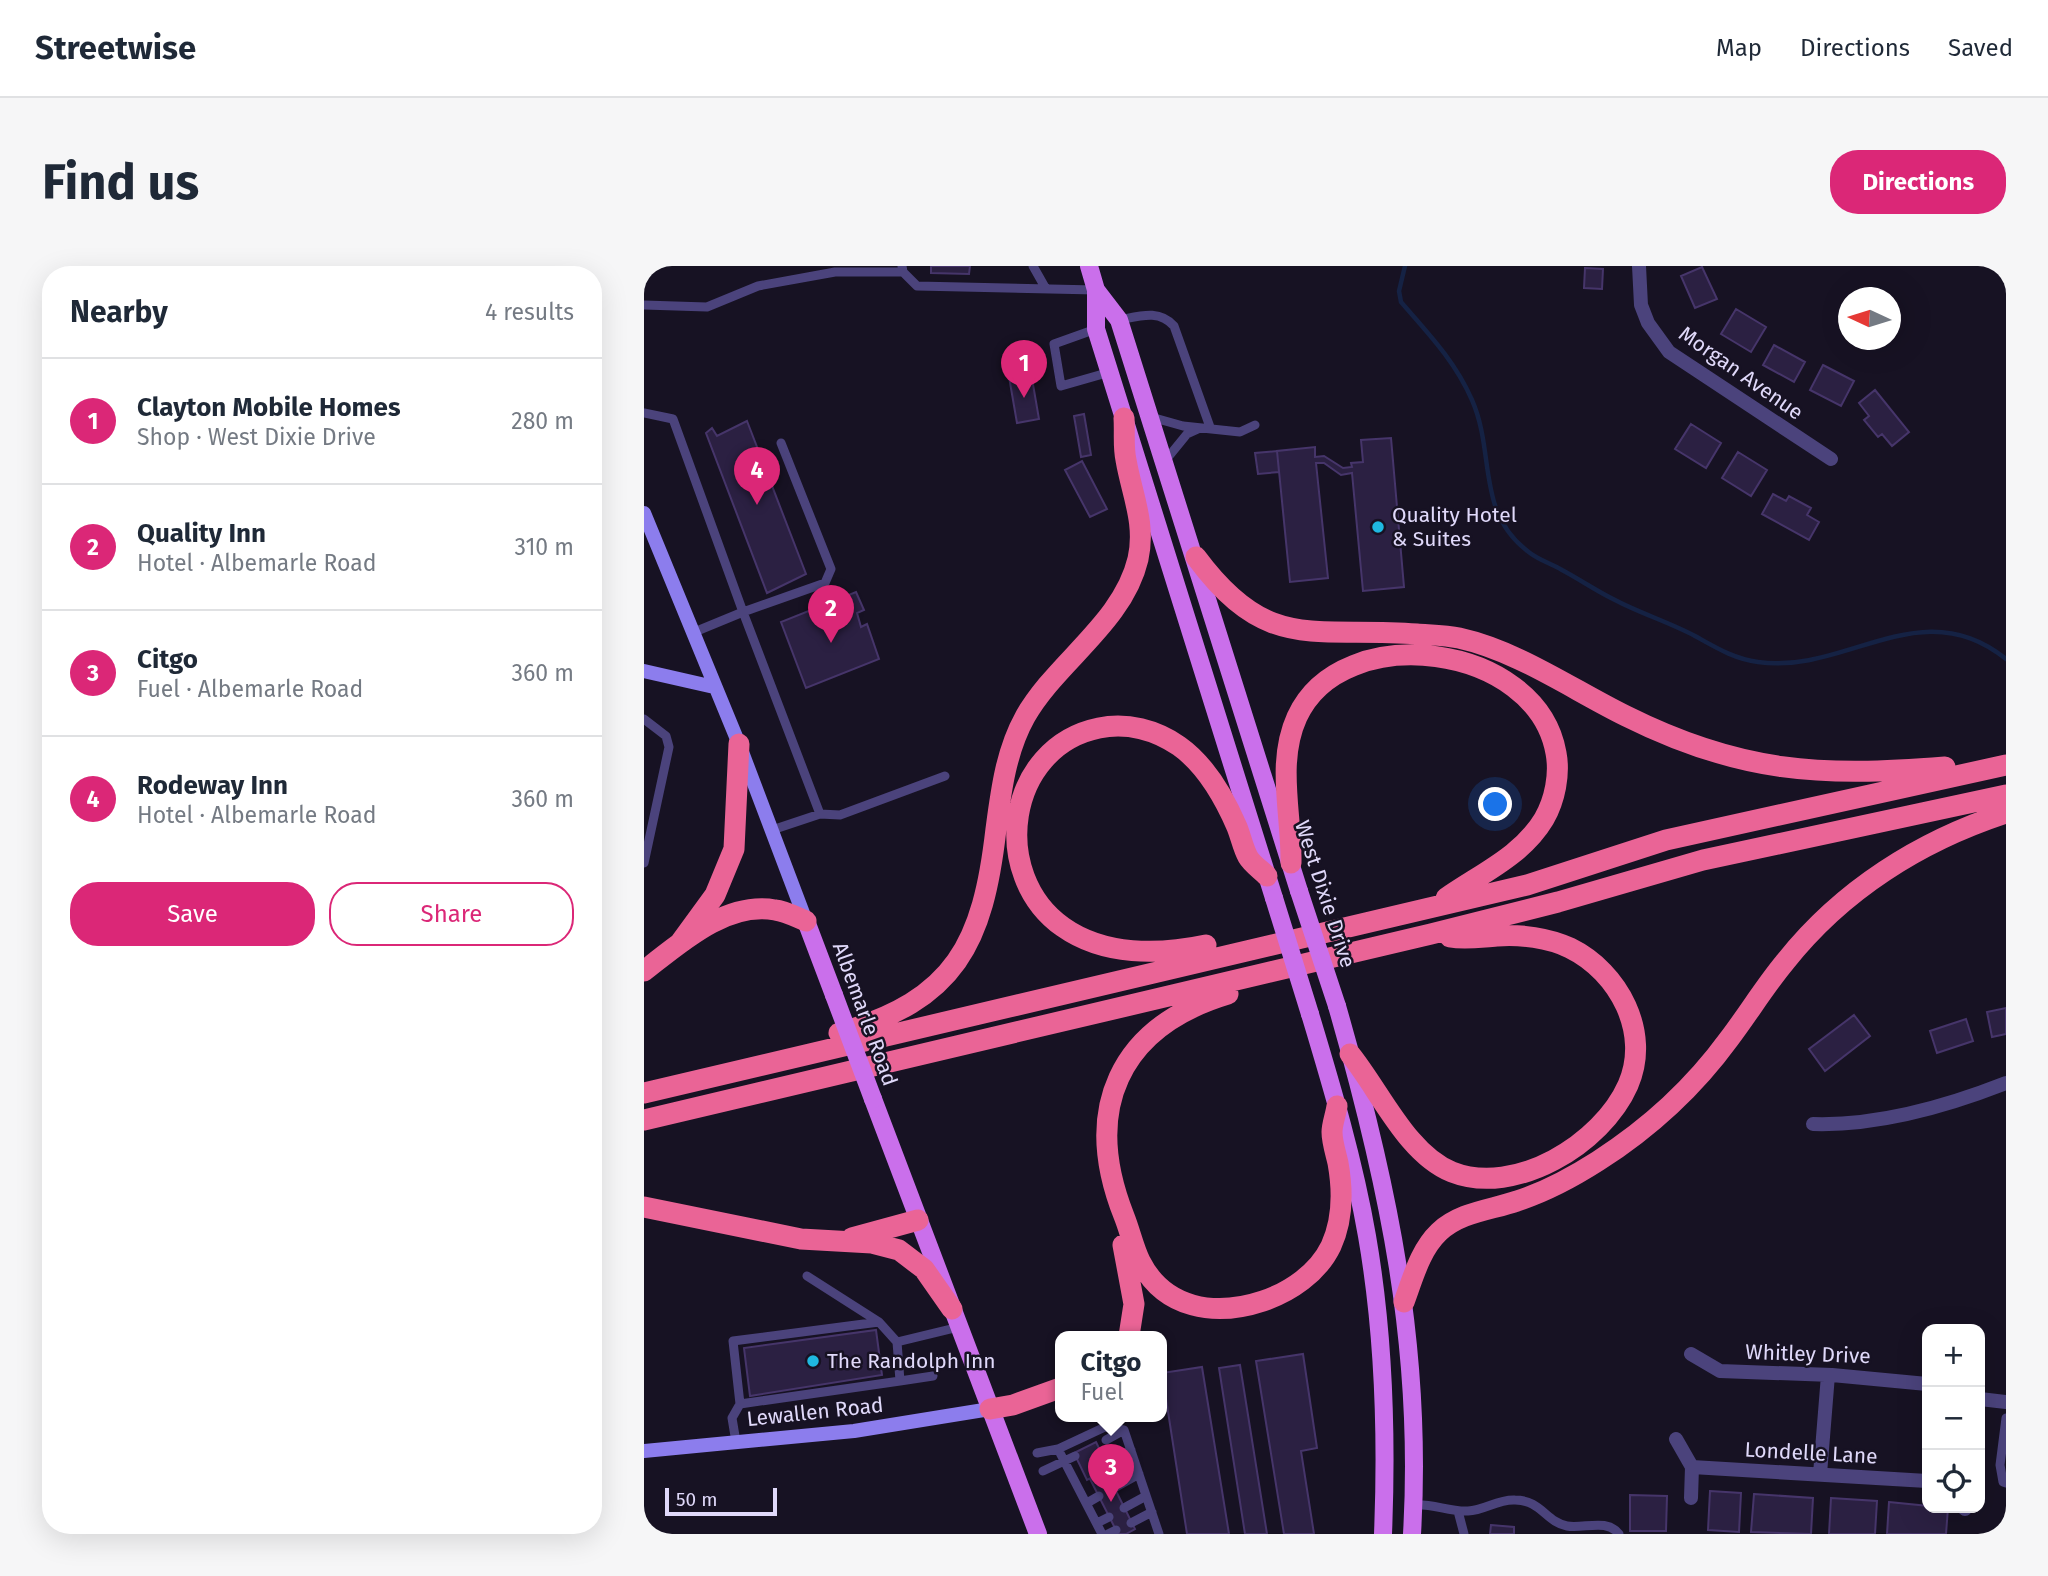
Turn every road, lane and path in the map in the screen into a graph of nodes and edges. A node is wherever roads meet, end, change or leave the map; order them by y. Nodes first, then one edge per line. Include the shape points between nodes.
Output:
1 (1033, 266) edge
2 (1089, 266) edge
3 (1639, 266) edge
4 (902, 269) edge
5 (1046, 289) junction
6 (1096, 290) junction
7 (644, 305) edge
8 (1119, 320) junction
9 (1096, 329) junction
10 (1110, 372) junction
11 (644, 413) edge
12 (1151, 417) junction
13 (1124, 418) junction
14 (1255, 425) dead end
15 (1206, 427) junction
16 (781, 443) dead end
17 (1831, 460) dead end
18 (1166, 461) junction
19 (644, 513) edge
20 (1196, 557) junction
21 (743, 612) junction
22 (692, 633) junction
23 (644, 671) edge
24 (714, 687) junction
25 (644, 719) edge
26 (739, 744) junction
27 (2006, 759) edge
28 (2006, 765) edge
29 (945, 776) dead end
30 (2006, 795) edge
31 (2006, 813) edge
32 (820, 814) junction
33 (648, 824) edge
34 (772, 830) junction
35 (644, 860) edge
36 (1291, 863) junction
37 (1266, 876) junction
38 (1439, 903) junction
39 (806, 921) junction
40 (1430, 934) junction
41 (680, 943) junction
42 (1263, 945) junction
43 (644, 971) edge
44 (1260, 975) junction
45 (1350, 1054) junction
46 (766, 1063) junction
47 (2006, 1083) edge
48 (644, 1093) edge
49 (1337, 1106) junction
50 (644, 1120) edge
51 (1813, 1124) dead end
52 (1117, 1202) junction
53 (644, 1207) edge
54 (918, 1220) junction
55 (840, 1241) junction
56 (807, 1276) dead end
57 (1404, 1302) junction
58 (955, 1318) junction
59 (879, 1322) junction
60 (1130, 1331) edge
61 (897, 1342) junction
62 (1691, 1354) dead end
63 (1828, 1375) junction
64 (933, 1376) dead end
65 (900, 1381) junction
66 (1922, 1384) edge
67 (1055, 1390) edge
68 (1985, 1400) edge
69 (2006, 1402) edge
70 (740, 1404) junction
71 (990, 1409) junction
72 (2006, 1418) edge
73 (1124, 1430) junction
74 (1676, 1438) dead end
75 (1106, 1440) dead end
76 (736, 1442) junction
77 (1058, 1449) junction
78 (1130, 1450) junction
79 (644, 1451) edge
80 (1037, 1453) dead end
81 (1075, 1456) dead end
82 (1116, 1457) dead end
83 (1065, 1461) junction
84 (1692, 1467) junction
85 (1043, 1471) dead end
86 (1084, 1473) dead end
87 (1139, 1474) junction
88 (1819, 1474) junction
89 (1073, 1478) junction
90 (1922, 1480) edge
91 (2006, 1483) edge
92 (1114, 1488) dead end
93 (1099, 1496) dead end
94 (1146, 1496) junction
95 (1690, 1498) dead end
96 (1087, 1503) junction
97 (1413, 1505) junction
98 (1125, 1508) dead end
99 (1458, 1511) junction
100 (1152, 1513) junction
101 (1109, 1517) dead end
102 (1131, 1522) dead end
103 (1097, 1523) junction
104 (1565, 1530) edge
105 (1383, 1533) edge
106 (1038, 1534) edge
107 (1102, 1534) edge
108 (1159, 1534) edge
109 (1412, 1534) edge
110 (1464, 1534) edge
111 (1619, 1534) edge

1 - 5 lane
2 - 6 main road, West Dixie Drive
3 - 17 street, Morgan Avenue via 1641,305 1669,352
4 - 5 lane via 918,286
4 - 7 lane via 835,272 758,286 707,307
5 - 6 lane
6 - 8 main road, West Dixie Drive
6 - 9 main road, West Dixie Drive
8 - 12 main road, West Dixie Drive
8 - 15 lane via 1166,316 1174,326
9 - 10 main road, West Dixie Drive
9 - 10 lane via 1054,344 1061,386
10 - 13 main road, West Dixie Drive
11 - 21 lane via 673,419
12 - 15 lane
12 - 18 main road, West Dixie Drive
13 - 37 main road, West Dixie Drive
13 - 46 highway via 1125,459 1141,520 1137,564 1120,598 1038,697 1017,734 1002,789 988,890 966,950 943,979 908,1005 857,1028 789,1046
14 - 15 lane via 1240,432
15 - 18 lane via 1187,433
16 - 21 lane via 831,569 825,583
18 - 20 main road, West Dixie Drive
19 - 22 main road, Albemarle Road
20 - 27 highway via 1236,601 1280,627 1457,638 1494,649 1688,744 1737,759 1839,773
20 - 36 main road, West Dixie Drive
21 - 22 lane
21 - 32 lane
22 - 24 main road, Albemarle Road
23 - 24 main road
24 - 26 main road, Albemarle Road
25 - 33 lane via 666,736 669,747
26 - 34 main road, Albemarle Road
26 - 41 highway via 734,849 715,895
28 - 38 highway via 1666,839 1527,885
29 - 32 lane via 839,815
30 - 40 highway via 1703,860
31 - 57 highway via 1927,845 1862,886 1785,961 1728,1041 1668,1106 1597,1162 1520,1200 1464,1215 1440,1231 1418,1263
32 - 34 lane
33 - 35 lane
34 - 39 main road, Albemarle Road
36 - 38 highway via 1285,769 1290,736 1303,705 1328,680 1360,665 1394,657 1456,660 1502,677 1522,690 1542,713 1558,762 1556,788 1545,818 1528,840
36 - 45 main road, West Dixie Drive, bridge
37 - 42 highway via 1248,858 1210,778 1180,747 1152,731 1121,726 1077,735 1040,764 1022,797 1016,838 1021,868 1037,903 1065,929 1101,945 1139,951 1193,948 1237,938
37 - 49 main road, West Dixie Drive, bridge
38 - 42 highway
39 - 41 highway via 776,910 752,909 726,916
39 - 54 main road, Albemarle Road, bridge
40 - 44 highway
40 - 45 highway via 1461,939 1501,935 1542,939 1570,948 1597,966 1619,991 1633,1021 1635,1056 1628,1086 1581,1143 1548,1164 1514,1177 1482,1179 1452,1172 1427,1158 1401,1130
41 - 43 highway
42 - 46 highway
44 - 50 highway
44 - 52 highway via 1162,1024 1124,1065 1107,1116 1108,1156
45 - 57 main road, West Dixie Drive via 1390,1210
46 - 48 highway
47 - 51 street via 1917,1112 1864,1122
49 - 52 highway via 1332,1132 1342,1191 1338,1227 1326,1255 1310,1274 1269,1299 1213,1309 1170,1297 1144,1267
49 - 105 main road, West Dixie Drive via 1367,1233 1375,1290 1383,1399
52 - 60 highway via 1134,1304
53 - 55 highway via 801,1239
54 - 55 highway
54 - 58 main road, Albemarle Road
55 - 58 highway via 899,1250 924,1269
56 - 59 lane
57 - 97 main road, West Dixie Drive via 1412,1402
58 - 61 lane
58 - 71 main road, Albemarle Road
59 - 61 lane
59 - 70 lane via 733,1341
61 - 65 lane
62 - 63 street, Whitley Drive via 1720,1371
63 - 66 street, Whitley Drive
63 - 88 street
64 - 65 lane
65 - 70 lane
67 - 71 highway
68 - 69 street
70 - 76 lane via 732,1418
71 - 76 main road, Lewallen Road via 854,1431
71 - 106 main road, Albemarle Road
72 - 91 lane via 2000,1465
73 - 75 lane
73 - 77 lane via 1105,1427
73 - 78 lane
74 - 84 street
76 - 79 main road, Lewallen Road
77 - 80 lane
77 - 83 lane
78 - 82 lane
78 - 87 lane
81 - 83 lane
83 - 85 lane
83 - 89 lane
84 - 88 street, Londelle Lane
84 - 95 street
86 - 89 lane
87 - 92 lane
87 - 94 lane
88 - 90 street, Londelle Lane
89 - 96 lane
93 - 96 lane
94 - 98 lane
94 - 100 lane
96 - 103 lane
97 - 99 lane
97 - 109 main road, West Dixie Drive
99 - 104 lane via 1515,1500 1537,1505
99 - 110 lane
100 - 102 lane
100 - 108 lane
101 - 103 lane
103 - 107 lane
104 - 111 lane via 1600,1525

